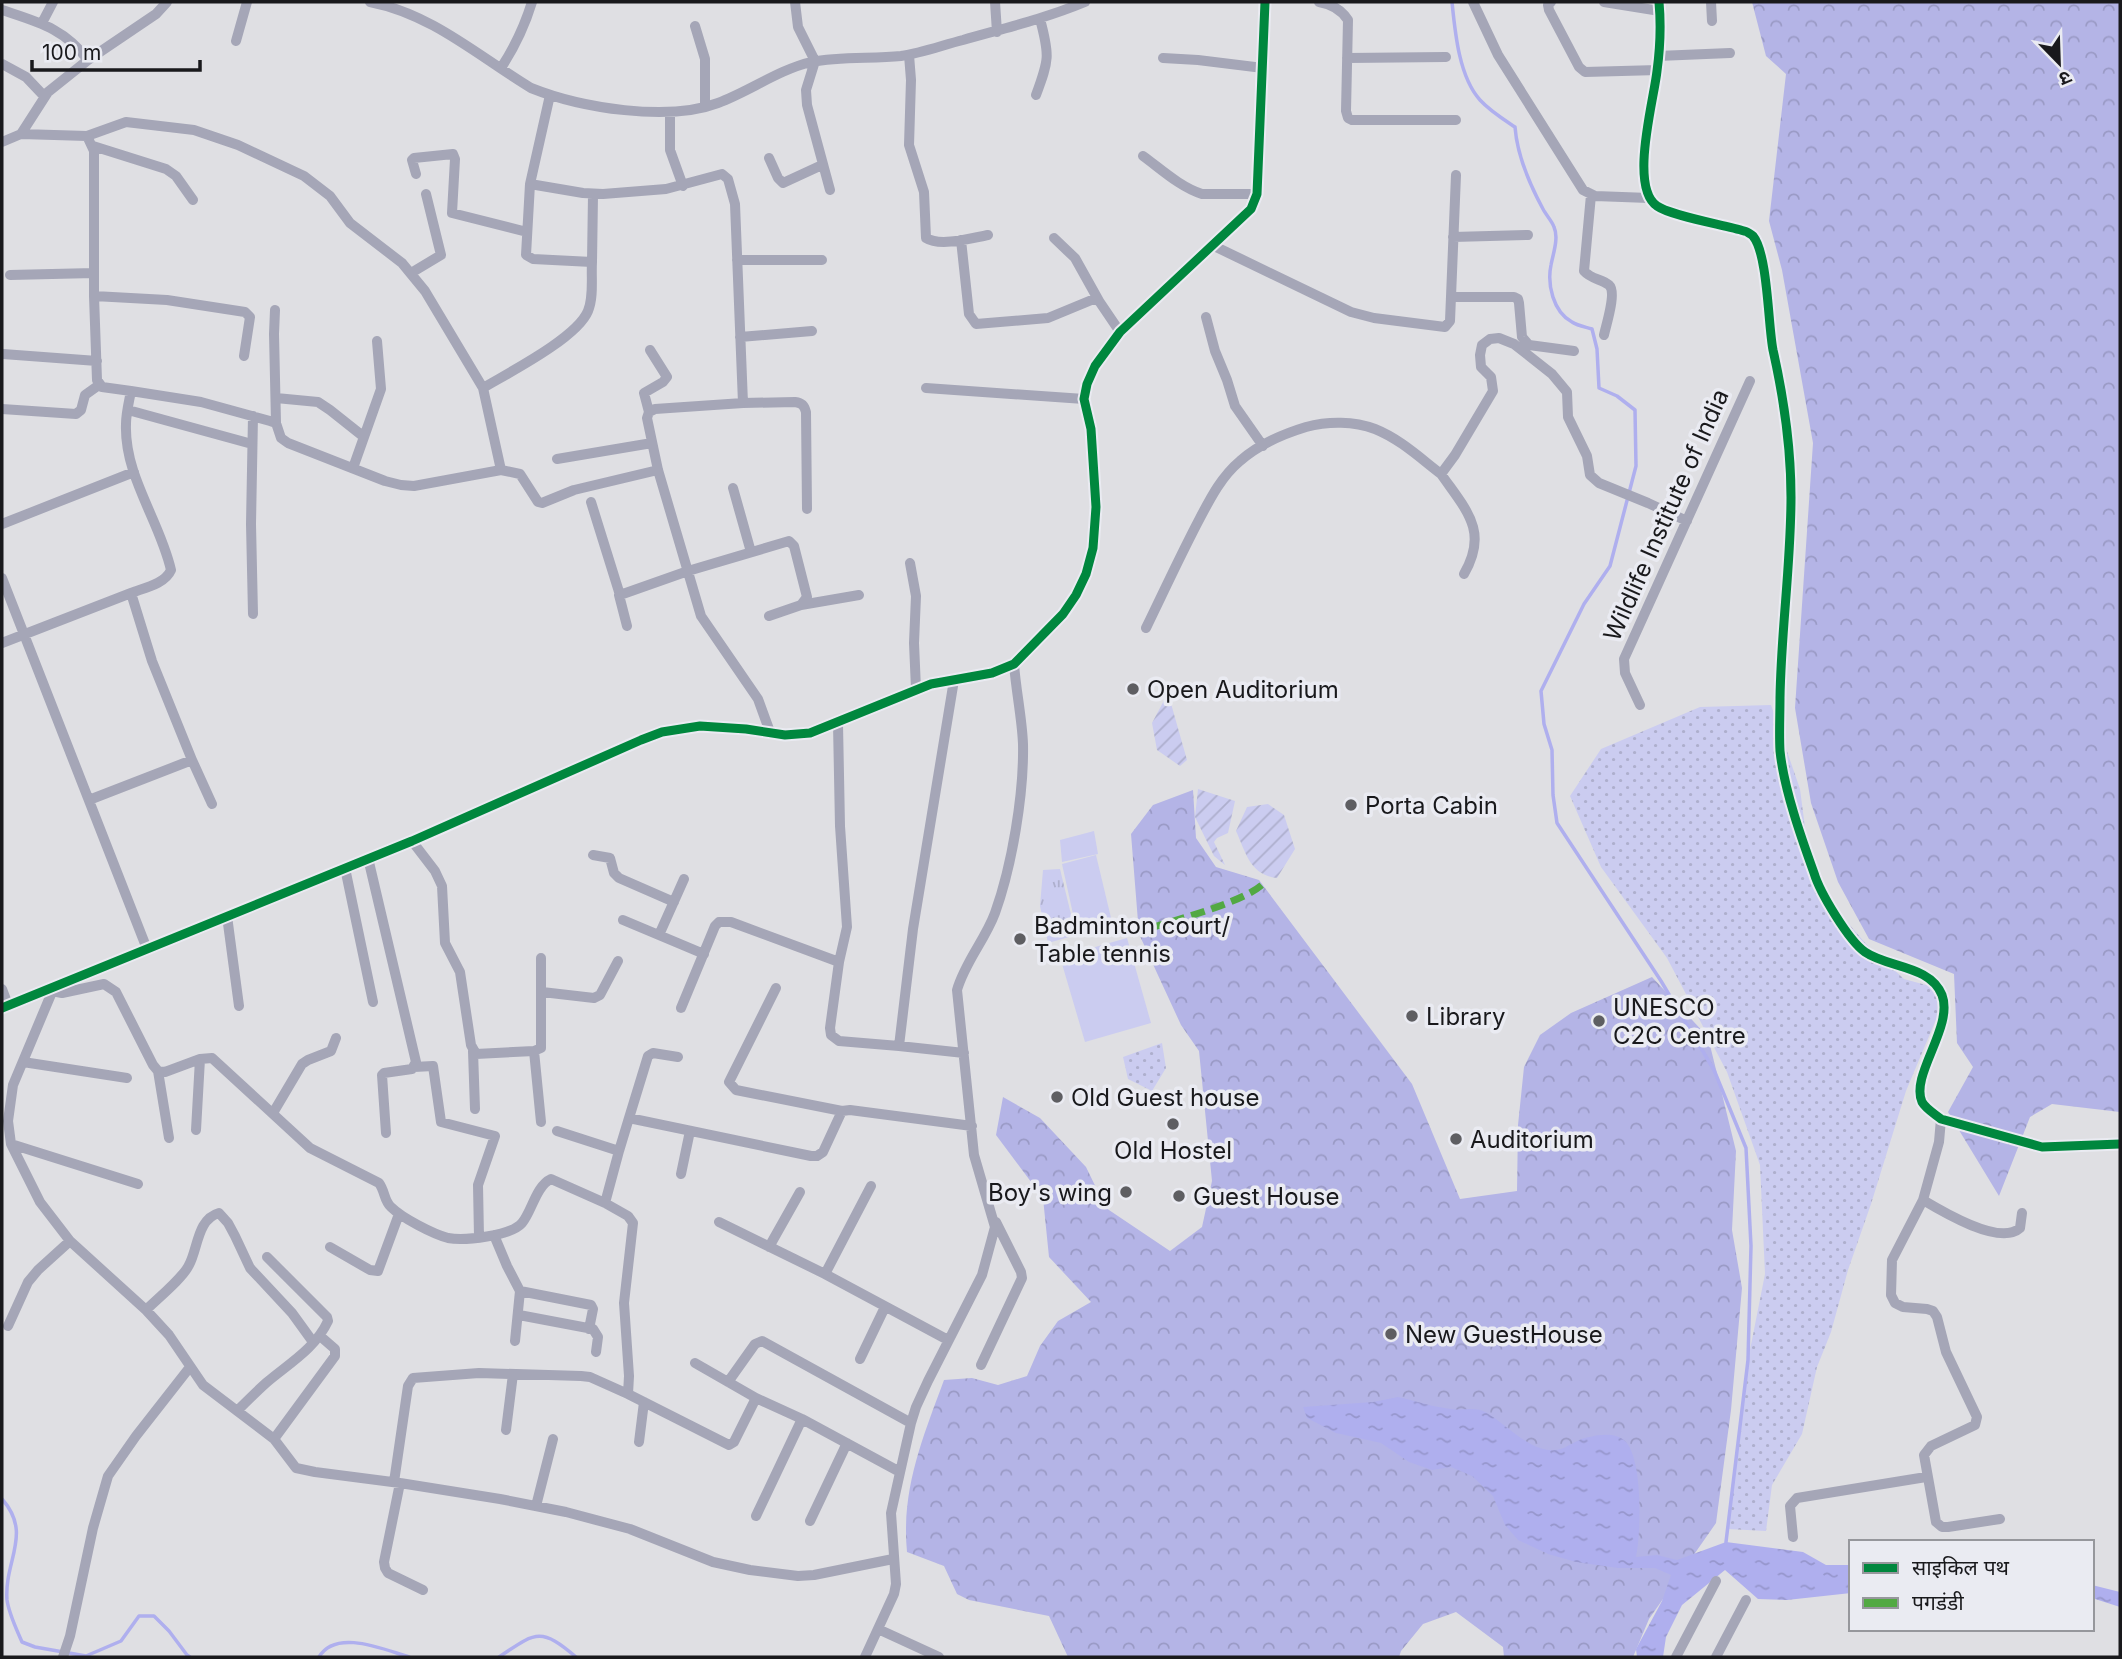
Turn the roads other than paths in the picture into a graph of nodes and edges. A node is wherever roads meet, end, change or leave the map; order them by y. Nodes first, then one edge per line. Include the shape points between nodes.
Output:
1 (53, 2) edge
2 (167, 2) edge
3 (247, 2) edge
4 (370, 2) edge
5 (532, 2) edge
6 (795, 2) edge
7 (995, 2) edge
8 (1085, 2) edge
9 (1265, 2) edge
10 (1318, 2) edge
11 (1473, 2) edge
12 (1550, 2) edge
13 (1604, 2) edge
14 (1711, 2) edge
15 (389, 4) edge
16 (1660, 6) edge
17 (2, 10) edge
18 (1040, 19) junction
19 (1712, 21) dead end
20 (42, 23) junction
21 (695, 26) dead end
22 (997, 32) junction
23 (236, 41) dead end
24 (1730, 53) dead end
25 (909, 55) junction
26 (1658, 56) junction
27 (1446, 57) dead end
28 (1163, 58) dead end
29 (1347, 58) junction
30 (88, 60) junction
31 (815, 61) junction
32 (2, 64) edge
33 (500, 68) junction
34 (1263, 68) junction
35 (1658, 70) junction
36 (550, 95) junction
37 (1036, 95) dead end
38 (44, 96) junction
39 (705, 107) junction
40 (670, 112) junction
41 (1457, 120) dead end
42 (21, 134) junction
43 (90, 141) junction
44 (2, 142) edge
45 (1143, 156) dead end
46 (769, 158) dead end
47 (822, 165) junction
48 (416, 174) dead end
49 (1456, 175) dead end
50 (530, 184) junction
51 (683, 186) junction
52 (830, 190) dead end
53 (426, 194) dead end
54 (1257, 194) junction
55 (593, 195) junction
56 (1591, 195) junction
57 (1649, 198) junction
58 (193, 201) dead end
59 (527, 232) junction
60 (988, 235) dead end
61 (1528, 235) dead end
62 (1453, 237) junction
63 (1054, 238) dead end
64 (961, 240) junction
65 (1214, 246) junction
66 (737, 260) junction
67 (822, 260) dead end
68 (592, 262) junction
69 (94, 273) junction
70 (411, 273) junction
71 (10, 275) dead end
72 (94, 296) junction
73 (1451, 297) junction
74 (1098, 301) junction
75 (275, 310) dead end
76 (1206, 317) dead end
77 (812, 331) dead end
78 (1120, 332) junction
79 (1604, 335) dead end
80 (740, 337) junction
81 (377, 341) dead end
82 (650, 350) dead end
83 (1574, 351) dead end
84 (3, 354) edge
85 (244, 356) dead end
86 (97, 361) junction
87 (1750, 381) dead end
88 (99, 385) junction
89 (482, 388) junction
90 (926, 388) dead end
91 (131, 391) junction
92 (276, 398) junction
93 (1084, 399) junction
94 (743, 403) junction
95 (2, 409) edge
96 (128, 411) junction
97 (649, 412) junction
98 (253, 416) junction
99 (276, 423) junction
100 (364, 437) junction
101 (652, 443) junction
102 (252, 444) junction
103 (1263, 446) junction
104 (557, 459) dead end
105 (353, 468) junction
106 (501, 470) junction
107 (658, 470) junction
108 (134, 472) junction
109 (1441, 474) junction
110 (733, 488) dead end
111 (591, 502) dead end
112 (807, 509) dead end
113 (1686, 521) junction
114 (2, 524) edge
115 (751, 552) junction
116 (910, 563) dead end
117 (688, 571) junction
118 (1464, 574) dead end
119 (2, 578) edge
120 (131, 593) junction
121 (859, 594) dead end
122 (619, 595) junction
123 (801, 606) junction
124 (253, 614) dead end
125 (769, 616) dead end
126 (627, 626) dead end
127 (1146, 628) dead end
128 (24, 634) junction
129 (2, 643) edge
130 (1014, 664) junction
131 (954, 680) junction
132 (916, 690) junction
133 (1640, 705) dead end
134 (838, 724) junction
135 (770, 732) junction
136 (192, 760) junction
137 (89, 800) junction
138 (212, 804) dead end
139 (412, 841) junction
140 (593, 855) dead end
141 (368, 858) junction
142 (345, 868) junction
143 (684, 879) dead end
144 (674, 902) junction
145 (227, 916) junction
146 (623, 920) dead end
147 (659, 935) junction
148 (147, 949) junction
149 (704, 954) junction
150 (541, 958) dead end
151 (618, 961) dead end
152 (839, 962) junction
153 (776, 988) dead end
154 (2, 989) edge
155 (49, 991) junction
156 (541, 992) junction
157 (373, 1002) dead end
158 (239, 1006) dead end
159 (5, 1007) edge
160 (681, 1009) dead end
161 (336, 1038) dead end
162 (899, 1046) junction
163 (473, 1051) junction
164 (534, 1051) junction
165 (964, 1054) junction
166 (678, 1057) dead end
167 (200, 1059) junction
168 (23, 1062) junction
169 (414, 1067) junction
170 (159, 1071) junction
171 (127, 1078) dead end
172 (6, 1106) edge
173 (475, 1109) dead end
174 (842, 1111) junction
175 (273, 1113) junction
176 (629, 1118) junction
177 (1941, 1119) junction
178 (541, 1122) dead end
179 (972, 1126) junction
180 (196, 1130) dead end
181 (557, 1131) dead end
182 (690, 1131) junction
183 (386, 1133) dead end
184 (169, 1138) dead end
185 (11, 1144) junction
186 (2120, 1144) edge
187 (619, 1151) junction
188 (681, 1174) dead end
189 (138, 1184) dead end
190 (871, 1186) dead end
191 (800, 1192) dead end
192 (1923, 1200) junction
193 (605, 1203) junction
194 (2022, 1213) dead end
195 (399, 1214) junction
196 (994, 1216) junction
197 (719, 1222) dead end
198 (494, 1235) junction
199 (480, 1237) junction
200 (70, 1241) junction
201 (330, 1247) dead end
202 (769, 1247) junction
203 (267, 1257) dead end
204 (825, 1274) junction
205 (520, 1291) junction
206 (886, 1307) junction
207 (146, 1310) junction
208 (519, 1315) junction
209 (8, 1326) dead end
210 (589, 1329) junction
211 (316, 1339) junction
212 (948, 1340) junction
213 (516, 1341) dead end
214 (596, 1352) dead end
215 (860, 1359) dead end
216 (695, 1363) dead end
217 (981, 1365) dead end
218 (190, 1367) junction
219 (513, 1374) junction
220 (728, 1382) junction
221 (628, 1394) junction
222 (756, 1398) junction
223 (644, 1402) junction
224 (238, 1410) junction
225 (802, 1419) junction
226 (911, 1423) junction
227 (506, 1430) dead end
228 (274, 1438) junction
229 (553, 1439) dead end
230 (639, 1441) dead end
231 (847, 1443) junction
232 (900, 1472) junction
233 (1926, 1476) junction
234 (397, 1482) junction
235 (536, 1506) junction
236 (756, 1516) dead end
237 (2000, 1519) dead end
238 (810, 1521) dead end
239 (1793, 1537) dead end
240 (893, 1559) junction
241 (1716, 1581) dead end
242 (423, 1590) dead end
243 (1746, 1600) dead end
244 (878, 1629) junction
245 (63, 1657) edge
246 (865, 1657) edge
247 (939, 1657) edge
248 (1676, 1657) edge
249 (1716, 1657) edge

1 - 20 street
2 - 30 street
3 - 23 street
4 - 15 street
5 - 33 street
6 - 31 street via 798,27
7 - 22 street
8 - 18 street
9 - 34 street
10 - 29 street via 1334,6 1348,20
11 - 56 street via 1498,55 1581,187
12 - 35 street via 1549,10 1582,71
13 - 16 street
14 - 19 street
15 - 33 street via 430,23
16 - 26 street
17 - 20 street
18 - 22 street
18 - 37 street via 1048,54
20 - 30 street via 71,40
21 - 39 street via 705,59
22 - 25 street
24 - 26 street
25 - 31 street
25 - 64 street via 908,137 924,192 926,239
26 - 35 street
27 - 29 street
28 - 34 street
29 - 41 street via 1348,118
30 - 38 street
31 - 39 street
31 - 47 street via 806,90 807,105
32 - 38 street via 26,77
33 - 36 street
34 - 54 street
35 - 57 street via 1645,149
36 - 40 street via 611,109
36 - 50 street
38 - 42 street
39 - 40 street
40 - 51 street via 670,150
42 - 43 street
42 - 44 street
43 - 58 street via 166,169
43 - 69 street
43 - 70 street via 132,122 194,130 239,145 304,176 330,196 349,223
45 - 54 street via 1202,194
46 - 47 street via 783,183
47 - 52 street
48 - 59 street via 414,158 453,154 452,213
49 - 62 street
50 - 55 street
50 - 59 street
51 - 55 street
51 - 66 street via 726,176 735,204
53 - 70 street via 441,256
54 - 65 street via 1251,209
55 - 68 street
56 - 57 street
56 - 79 street via 1584,271 1612,290
57 - 177 street via 1666,210 1744,230 1753,236 1762,257 1790,465 1781,661 1783,768 1825,901 1865,952 1924,975 1942,995 1943,1020 1920,1086 1922,1103
59 - 68 street via 526,255 530,258
60 - 64 street
61 - 62 street
62 - 73 street
63 - 74 street via 1075,258
64 - 74 street via 969,314 976,324 1048,318 1090,299
65 - 73 street via 1351,312 1374,318 1445,327 1450,321
65 - 78 street
66 - 67 street
66 - 80 street
68 - 89 street via 589,307 582,320 542,353
69 - 71 street
69 - 72 street
70 - 89 street
72 - 85 street via 167,300 245,312 250,317
72 - 86 street
73 - 83 street via 1514,296 1524,341
74 - 78 street
75 - 92 street
76 - 103 street via 1235,406
77 - 80 street
78 - 93 street via 1095,366
80 - 94 street
81 - 100 street via 381,389
82 - 97 street via 667,377 644,393
84 - 86 street
86 - 88 street
87 - 113 street, Wildlife Institute of India
88 - 91 street
88 - 95 street via 87,392 76,414
89 - 106 street
90 - 93 street
91 - 96 street
91 - 98 street
92 - 99 street
92 - 100 street via 318,402
93 - 130 street via 1091,429 1096,507 1093,548 1076,595
94 - 97 street
94 - 112 street via 795,402 804,407
96 - 102 street
96 - 108 street via 126,433
97 - 101 street
98 - 99 street
98 - 102 street
99 - 105 street via 285,441
100 - 105 street
101 - 104 street
101 - 107 street
102 - 124 street
103 - 109 street via 1312,426 1362,425 1396,440
103 - 127 street via 1219,483
105 - 106 street via 414,486
106 - 107 street via 520,474 542,503 574,489
107 - 117 street
108 - 114 street
108 - 120 street via 171,570 162,580
109 - 113 street via 1493,391 1480,355 1482,345 1499,338 1552,374 1567,392 1568,416 1587,456 1590,475
109 - 118 street via 1473,524 1476,537
110 - 115 street
111 - 122 street
113 - 133 street, Wildlife Institute of India via 1624,660
115 - 117 street
115 - 123 street via 792,542 807,597
116 - 132 street via 916,596
117 - 122 street
117 - 135 street via 701,616 758,699
119 - 128 street
120 - 128 street
120 - 136 street via 152,661
121 - 123 street
122 - 126 street
123 - 125 street
128 - 129 street
128 - 137 street
130 - 131 street
130 - 165 street via 1023,742 1018,813 995,913 957,990
131 - 132 street
131 - 162 street via 913,929
132 - 134 street
134 - 135 street via 803,734
134 - 152 street via 847,915
135 - 139 street via 700,726 662,732
136 - 137 street
136 - 138 street
137 - 148 street
139 - 141 street
139 - 163 street via 442,886 445,943 460,972
140 - 144 street via 610,858 619,878
141 - 142 street
141 - 169 street
142 - 145 street
142 - 157 street
143 - 144 street
144 - 147 street
145 - 148 street
145 - 158 street
146 - 147 street
147 - 149 street
148 - 155 street
149 - 152 street via 715,926 725,921
149 - 160 street
150 - 156 street
151 - 156 street via 597,997
152 - 162 street via 831,1035 839,1041
153 - 174 street via 729,1082 736,1090
154 - 159 street
155 - 159 street
155 - 168 street
155 - 170 street via 110,987
156 - 164 street via 542,1045
161 - 175 street via 331,1051 302,1064
162 - 165 street
163 - 164 street via 481,1055
163 - 173 street
164 - 178 street
165 - 179 street
166 - 176 street via 648,1056
167 - 170 street
167 - 175 street via 215,1060
167 - 180 street
168 - 171 street
168 - 172 street
169 - 183 street via 382,1075
169 - 199 street via 433,1066 441,1122 495,1136 478,1185
170 - 184 street
172 - 185 street
174 - 179 street
174 - 182 street via 823,1153 817,1156
175 - 195 street via 314,1151 379,1183 388,1205
176 - 182 street
176 - 187 street
177 - 186 street via 2042,1147
177 - 192 street
179 - 196 street via 977,1166
181 - 187 street
182 - 188 street
185 - 189 street
185 - 200 street via 40,1202
187 - 193 street
190 - 204 street
191 - 202 street
192 - 194 street via 1961,1222 2011,1233 2020,1228
192 - 233 street via 1892,1260 1891,1295 1903,1307 1933,1311 1978,1422 1926,1451
193 - 198 street via 551,1179 519,1226
193 - 221 street via 633,1223 624,1303
195 - 199 street via 446,1237
195 - 201 street via 378,1271
196 - 212 street via 982,1275
196 - 217 street via 1022,1278
197 - 202 street
198 - 199 street
198 - 205 street
200 - 207 street
200 - 209 street via 28,1282
202 - 204 street
203 - 211 street via 327,1317
204 - 206 street
205 - 208 street
205 - 210 street via 591,1305
206 - 212 street
206 - 215 street
207 - 211 street via 187,1269 197,1238 209,1218 219,1213 250,1268
207 - 218 street
208 - 210 street
208 - 213 street
210 - 214 street via 597,1334
211 - 224 street
211 - 228 street via 335,1349 335,1356
212 - 226 street
216 - 220 street
218 - 224 street via 211,1392
218 - 245 street via 108,1476
219 - 221 street via 590,1377
219 - 227 street
219 - 234 street via 466,1373 418,1377 410,1382
220 - 222 street
220 - 226 street via 762,1341
221 - 223 street
222 - 223 street via 729,1445
222 - 225 street
223 - 230 street
224 - 228 street
225 - 231 street
225 - 236 street
226 - 232 street
228 - 234 street via 296,1468
229 - 235 street
231 - 232 street
231 - 238 street
232 - 240 street via 891,1513
233 - 237 street via 1938,1525
233 - 239 street via 1797,1498 1790,1506
234 - 235 street
234 - 242 street via 385,1568
235 - 240 street via 630,1530 713,1562 750,1570 814,1576
240 - 244 street via 894,1594
241 - 248 street
243 - 249 street
244 - 246 street
244 - 247 street

